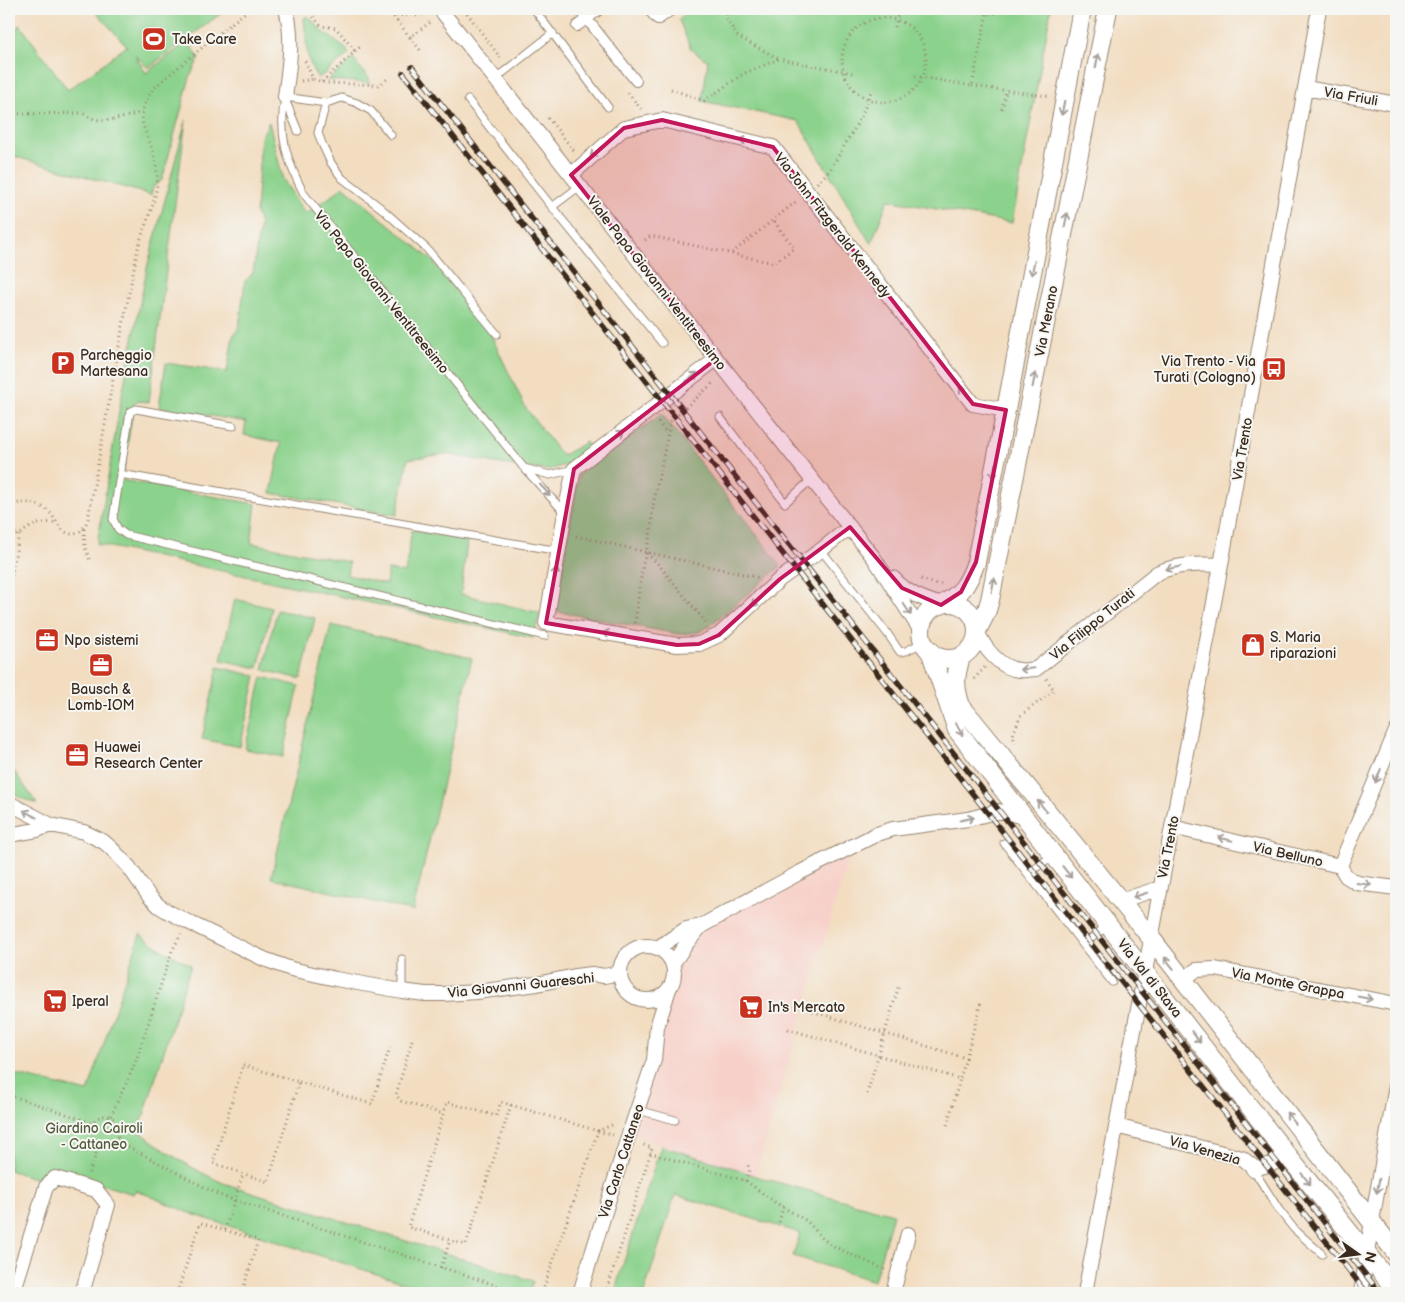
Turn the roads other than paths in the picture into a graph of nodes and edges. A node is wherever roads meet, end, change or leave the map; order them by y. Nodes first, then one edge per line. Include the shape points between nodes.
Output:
1 (286, 9) edge
2 (440, 9) edge
3 (534, 9) edge
4 (579, 9) edge
5 (600, 9) edge
6 (651, 9) edge
7 (669, 9) edge
8 (1082, 9) edge
9 (1108, 9) edge
10 (1319, 9) edge
11 (587, 19) junction
12 (577, 26) dead end
13 (553, 33) junction
14 (496, 79) junction
15 (636, 81) dead end
16 (1305, 88) junction
17 (284, 97) junction
18 (468, 100) dead end
19 (326, 103) junction
20 (1396, 104) edge
21 (608, 107) dead end
22 (298, 131) dead end
23 (391, 135) dead end
24 (571, 174) junction
25 (580, 186) junction
26 (552, 207) junction
27 (497, 334) dead end
28 (662, 343) dead end
29 (715, 358) junction
30 (1006, 410) junction
31 (720, 417) dead end
32 (233, 426) dead end
33 (524, 468) junction
34 (574, 469) junction
35 (120, 474) junction
36 (812, 479) junction
37 (565, 513) junction
38 (850, 527) junction
39 (821, 550) junction
40 (559, 551) junction
41 (874, 558) junction
42 (1221, 565) junction
43 (941, 605) junction
44 (546, 629) junction
45 (977, 631) junction
46 (925, 641) junction
47 (961, 656) junction
48 (1396, 731) edge
49 (9, 803) edge
50 (1024, 817) junction
51 (51, 825) junction
52 (1172, 827) junction
53 (9, 835) edge
54 (1004, 843) dead end
55 (1053, 854) junction
56 (1340, 866) junction
57 (1028, 874) junction
58 (1160, 888) junction
59 (1396, 888) edge
60 (1120, 901) junction
61 (1108, 925) junction
62 (701, 926) junction
63 (1150, 938) junction
64 (1083, 945) junction
65 (659, 947) junction
66 (402, 959) dead end
67 (673, 963) junction
68 (1144, 970) junction
69 (620, 973) junction
70 (1183, 980) junction
71 (1112, 982) dead end
72 (669, 989) junction
73 (402, 991) junction
74 (634, 997) junction
75 (1396, 1004) edge
76 (657, 1027) junction
77 (1396, 1086) edge
78 (638, 1110) junction
79 (675, 1120) dead end
80 (1116, 1126) junction
81 (1288, 1155) junction
82 (1253, 1169) junction
83 (1372, 1222) junction
84 (908, 1234) dead end
85 (1396, 1253) edge
86 (1322, 1254) dead end
87 (1367, 1254) junction
88 (1396, 1290) edge
89 (13, 1293) edge
90 (82, 1293) edge
91 (580, 1293) edge
92 (893, 1293) edge
93 (1085, 1293) edge
94 (1361, 1293) edge

1 - 17 street, Via Papa Giovanni Ventitreesimo via 291,54
2 - 14 street, Viale Papa Giovanni Ventitreesimo
3 - 13 lane
4 - 11 street
5 - 11 street
6 - 7 street via 658,18
8 -> 30 street, Via Merano
45 -> 9 street, Via Merano via 990,600
10 - 16 street, Via Trento
11 - 12 street
11 - 15 street
13 - 14 lane
13 - 21 lane
14 - 24 street, Viale Papa Giovanni Ventitreesimo
16 - 20 street, Via Friuli
16 - 42 street, Via Trento
17 - 19 lane
17 - 22 lane
17 - 33 lane, Via Papa Giovanni Ventitreesimo via 284,144 292,171 304,194
18 - 26 lane
19 - 23 lane via 342,98 357,103 372,111
19 - 27 lane via 318,133 342,178 427,249
24 - 25 street, Viale Papa Giovanni Ventitreesimo
30 -> 24 street, Via John Fitzgerald Kennedy via 972,404 773,147 662,120 624,128
25 - 26 lane
25 - 29 street, Viale Papa Giovanni Ventitreesimo
26 - 28 lane
34 -> 29 street
29 - 36 street, Viale Papa Giovanni Ventitreesimo
30 -> 43 street, Via Merano via 976,562 961,592
31 - 36 lane via 785,503
32 - 35 lane via 136,409 130,412
33 - 34 lane via 550,475
33 -> 37 lane, Via Papa Giovanni Ventitreesimo
34 - 37 street
35 - 40 lane
35 - 44 lane via 113,519 126,536
36 - 38 street, Viale Papa Giovanni Ventitreesimo
37 - 40 street
38 - 39 street
38 - 41 street, Viale Papa Giovanni Ventitreesimo
39 -> 44 street via 780,579 719,635 699,644 677,645
39 - 46 lane via 900,652
44 -> 40 street
41 - 43 street, Viale Papa Giovanni Ventitreesimo via 902,588
41 -> 46 street, Viale Papa Giovanni Ventitreesimo
42 -> 45 street, Via Filippo Turati via 1197,564 1157,572 1036,669 1020,670 1005,665 994,657
42 - 52 street, Via Trento
43 - 45 street via 963,607 975,621
43 - 46 street via 935,607 923,622
45 - 47 street via 969,651
46 - 47 street via 933,654 942,658
46 -> 50 street, Via Val di Stava via 957,730
60 -> 47 street, Via Val di Stava via 961,706 955,683
48 -> 56 street
51 -> 49 street, Via Giovanni Guareschi
50 - 55 street, Via Val di Stava
62 -> 50 street via 877,834 893,829 968,820 999,811
51 - 53 street, Via Giovanni Guareschi
51 - 73 street, Via Giovanni Guareschi via 84,832 104,842 159,906 264,959 336,979
56 -> 52 street, Via Belluno
52 - 58 street, Via Trento
54 - 57 lane
55 - 57 lane
55 -> 61 street, Via Val di Stava
56 -> 59 street, Via Belluno via 1346,876 1357,883
57 - 64 lane
58 -> 60 street, Via Trento
58 - 63 street, Via Trento
60 - 63 street, Via Val di Stava
61 - 64 lane
61 - 68 street, Via Val di Stava
62 - 65 street via 686,929
62 - 67 street
63 - 68 street, Via Trento
70 -> 63 street, Via Val di Stava
64 - 71 lane
65 - 67 street
65 - 69 street via 649,945 632,950 621,963
66 - 73 lane
67 - 72 street via 674,981
68 - 80 street, Via Trento
68 -> 81 street, Via Val di Stava
69 - 73 street, Via Giovanni Guareschi via 575,976 477,992 425,994
69 - 74 street via 622,984
70 -> 75 street, Via Monte Grappa via 1196,970 1215,969
83 -> 70 street, Via Val di Stava
72 - 74 street via 652,1000
72 - 76 street, Via Carlo Cattaneo
74 - 76 street via 652,1010
76 - 78 street, Via Carlo Cattaneo via 654,1060
77 -> 83 street
78 - 79 lane
78 - 91 street, Via Carlo Cattaneo
80 - 82 street, Via Venezia via 1242,1158
80 - 93 street, Via Trento
81 - 82 street, Via Venezia
81 -> 87 street, Via Val di Stava
82 - 86 lane via 1294,1229
83 - 85 street, Via Val di Stava
83 - 87 street
84 - 92 street
87 - 88 street, Via Val di Stava
87 - 94 street
89 - 90 street via 46,1187 55,1178 96,1190 108,1204

